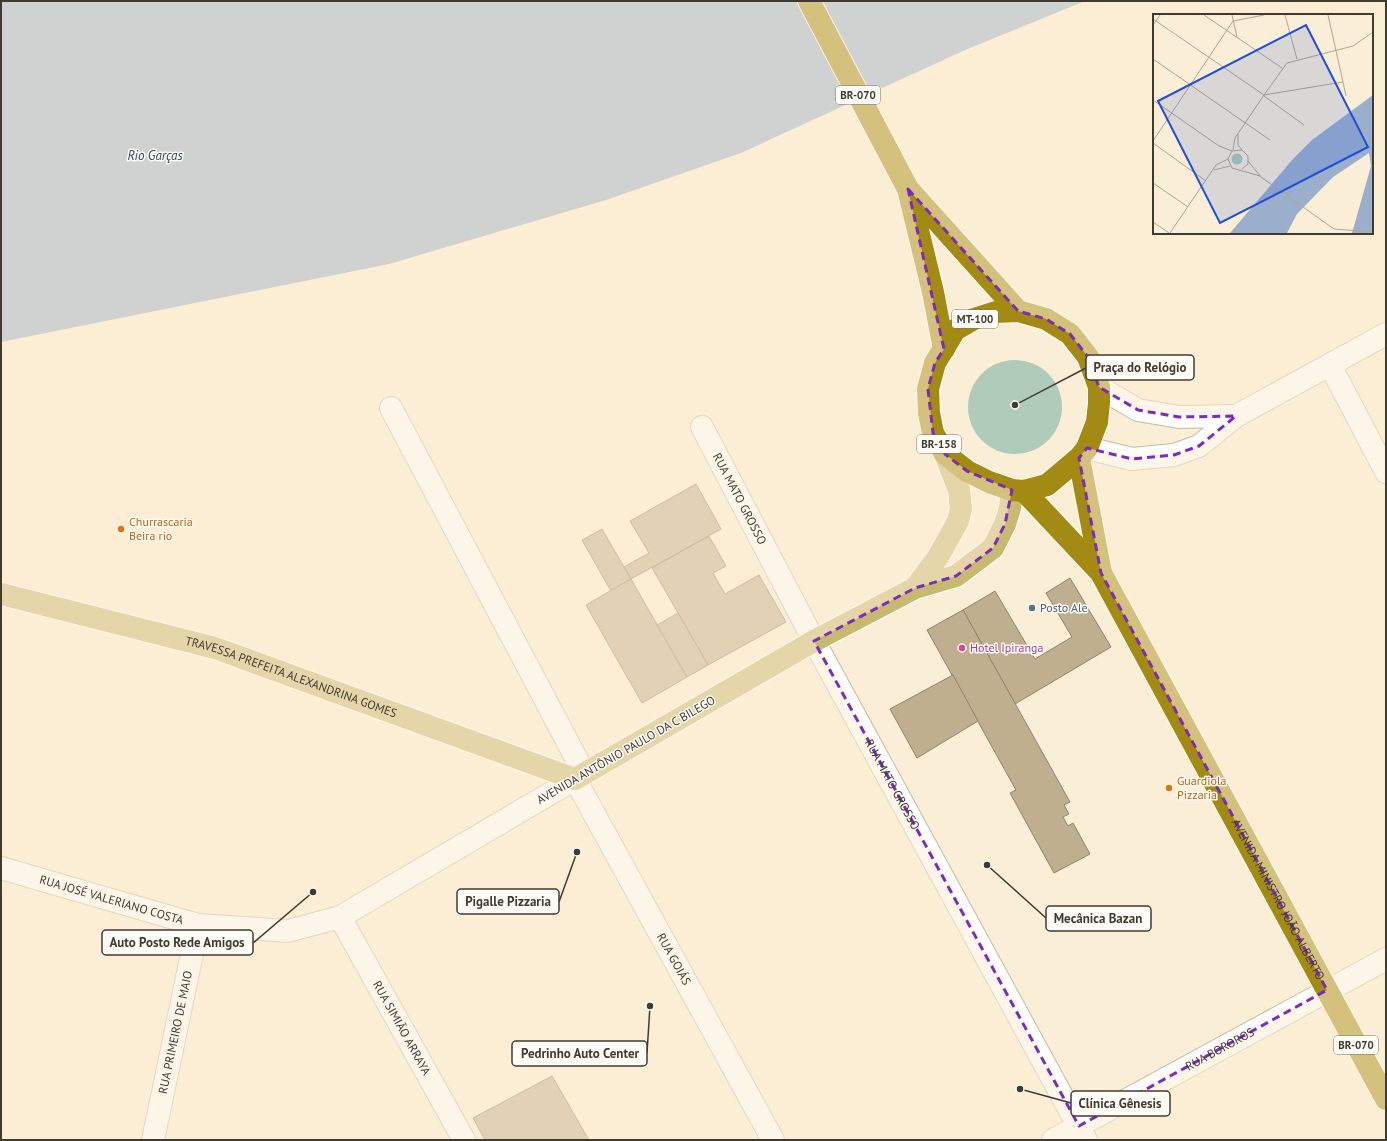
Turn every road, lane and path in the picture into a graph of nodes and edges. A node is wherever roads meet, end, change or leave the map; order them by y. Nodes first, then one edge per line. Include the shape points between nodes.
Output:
1 (809, 1) edge
2 (908, 189) junction
3 (1018, 311) junction
4 (1386, 334) edge
5 (944, 349) junction
6 (1330, 365) junction
7 (1099, 387) junction
8 (391, 408) dead end
9 (1236, 416) junction
10 (702, 427) dead end
11 (1083, 453) junction
12 (945, 454) junction
13 (1386, 472) edge
14 (1018, 490) junction
15 (1100, 573) junction
16 (915, 588) junction
17 (1, 594) edge
18 (814, 641) junction
19 (580, 776) junction
20 (1, 868) edge
21 (340, 917) junction
22 (198, 925) junction
23 (1386, 959) edge
24 (1327, 990) junction
25 (1386, 1099) edge
26 (1083, 1133) edge
27 (153, 1140) edge
28 (464, 1140) edge
29 (773, 1140) edge
30 (1053, 1140) edge

1 - 2 highway, BR-070
2 - 3 highway, BR-070
2 - 5 highway, BR-070
3 - 5 highway, MT-100 via 996,312 974,319 955,330
3 - 7 highway via 1046,319 1070,334 1088,357
4 - 6 street
5 - 12 highway, BR-158 via 934,363 928,389 933,433
6 - 9 street
6 - 13 street
7 - 9 street via 1138,410 1179,417
7 - 11 highway via 1097,422
8 - 19 street, RUA GOIÁS
9 - 11 street via 1199,446 1174,455 1132,459
10 - 18 street, RUA MATO GROSSO
11 - 14 highway via 1047,485
11 - 15 highway, AVENIDA MINISTRO JOÃO ALBERTO
12 - 14 highway, BR-158 via 967,472 989,482
12 - 16 main road via 960,490 961,508 958,521 941,551
14 - 15 highway, AVENIDA MINISTRO JOÃO ALBERTO / BR-158
14 - 16 main road, AVENIDA ANTÔNIO PAULO DA C BILEGO via 993,548 956,576
15 - 24 highway, AVENIDA MINISTRO JOÃO ALBERTO / BR-070
16 - 18 main road, AVENIDA ANTÔNIO PAULO DA C BILEGO
17 - 19 main road, TRAVESSA PREFEITA ALEXANDRINA GOMES via 215,648
18 - 19 main road, AVENIDA ANTÔNIO PAULO DA C BILEGO
18 - 26 street, RUA MATO GROSSO
19 - 21 street, AVENIDA ANTÔNIO PAULO DA C BILEGO
19 - 29 street, RUA GOIÁS
20 - 22 street, RUA JOSÉ VALERIANO COSTA
21 - 22 street, RUA JOSÉ VALERIANO COSTA via 288,931
21 - 28 street, RUA SIMIÃO ARRAYA
22 - 27 street, RUA PRIMEIRO DE MAIO
23 - 24 street, RUA BOROROS
24 - 25 highway, AVENIDA MINISTRO JOÃO ALBERTO / BR-070
24 - 26 street, RUA BOROROS
26 - 30 street, RUA BOROROS

